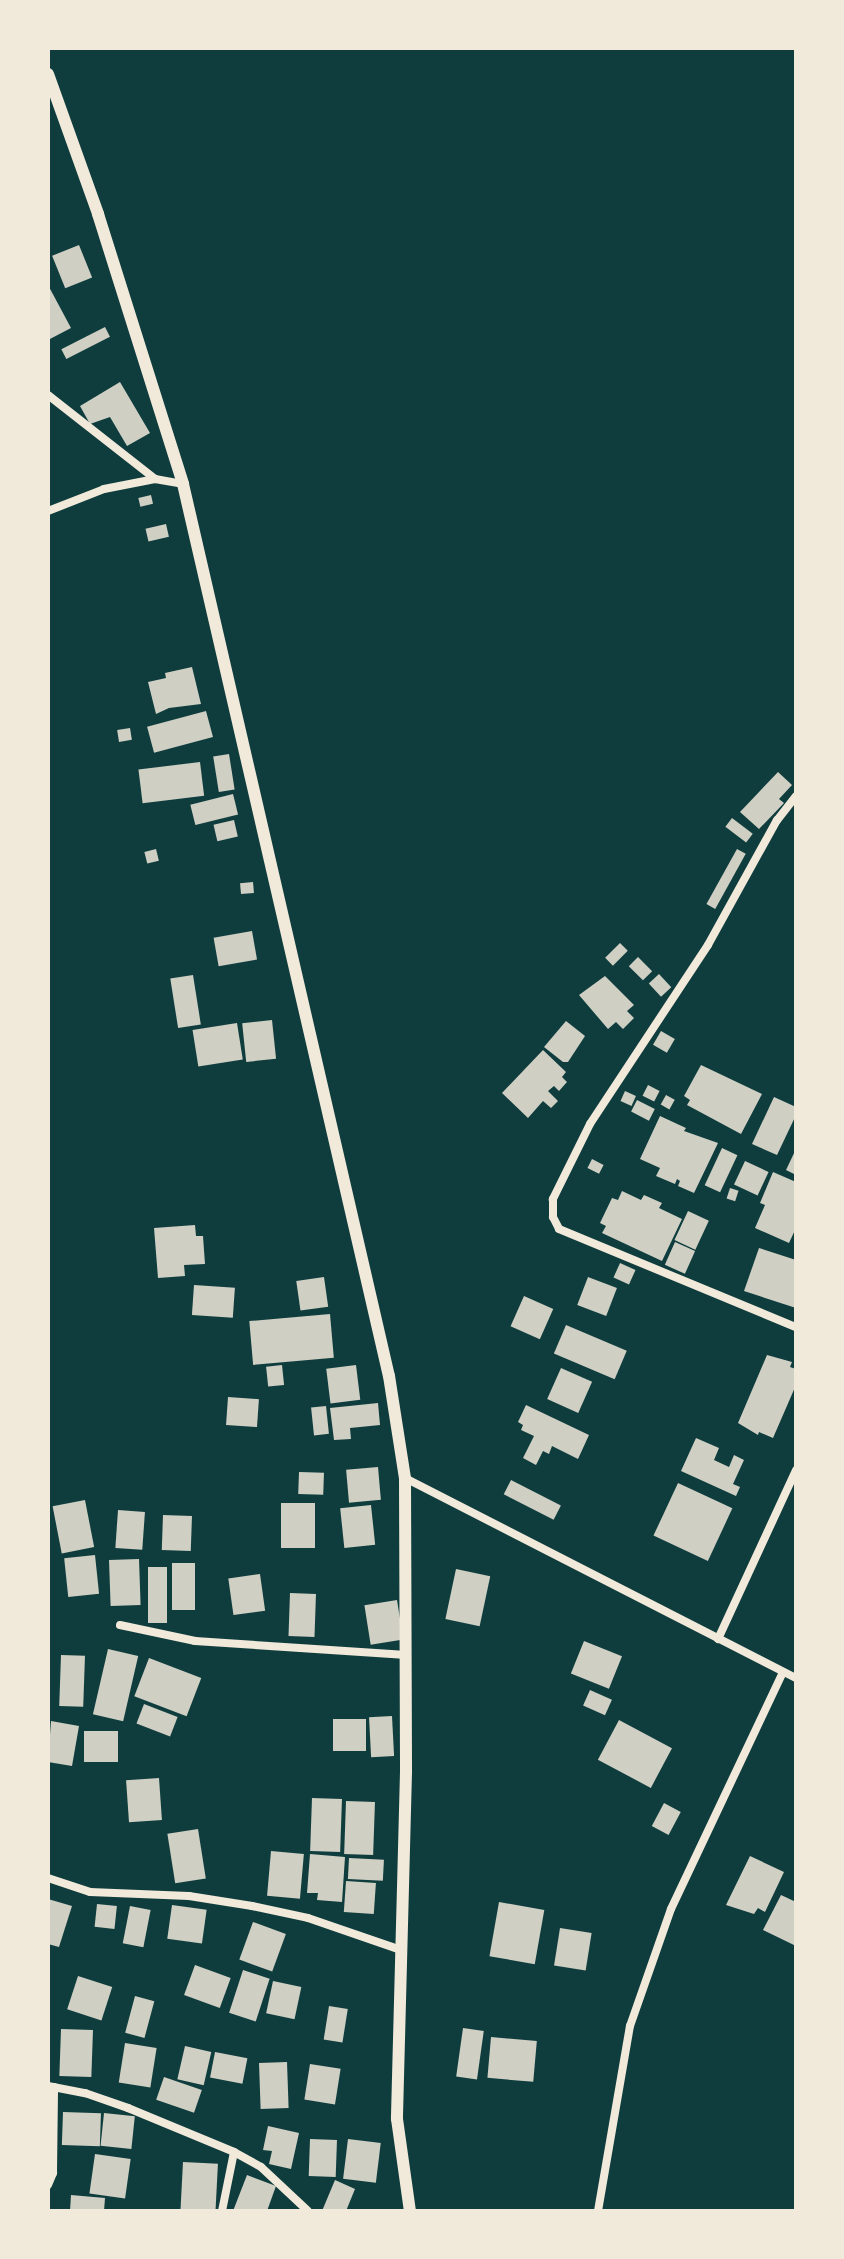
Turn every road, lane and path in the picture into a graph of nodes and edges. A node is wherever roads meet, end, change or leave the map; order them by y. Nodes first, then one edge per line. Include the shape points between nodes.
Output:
1 (48, 74) edge
2 (48, 395) edge
3 (155, 479) junction
4 (183, 484) junction
5 (48, 511) edge
6 (796, 796) edge
7 (796, 1327) edge
8 (796, 1470) edge
9 (405, 1478) junction
10 (120, 1625) dead end
11 (718, 1639) junction
12 (407, 1655) junction
13 (783, 1672) junction
14 (796, 1678) edge
15 (48, 1878) edge
16 (401, 1950) junction
17 (51, 2086) edge
18 (234, 2152) junction
19 (48, 2185) edge
20 (222, 2211) edge
21 (308, 2211) edge
22 (410, 2211) edge
23 (598, 2211) edge

1 - 4 street
2 - 3 street
3 - 4 street
3 - 5 street via 104,489
4 - 9 street via 389,1376
6 - 7 street via 777,820 708,945 590,1124 553,1199 559,1229
8 - 11 street
9 - 11 street
9 - 12 street
10 - 12 street via 195,1641
11 - 13 street
12 - 16 street
13 - 14 street
13 - 23 street via 671,1909 630,2026
15 - 16 street via 90,1892 189,1896 252,1906 308,1918
16 - 22 street via 397,2119
17 - 18 street via 128,2108
17 - 19 street via 53,2173
18 - 20 street
18 - 21 street via 261,2167

